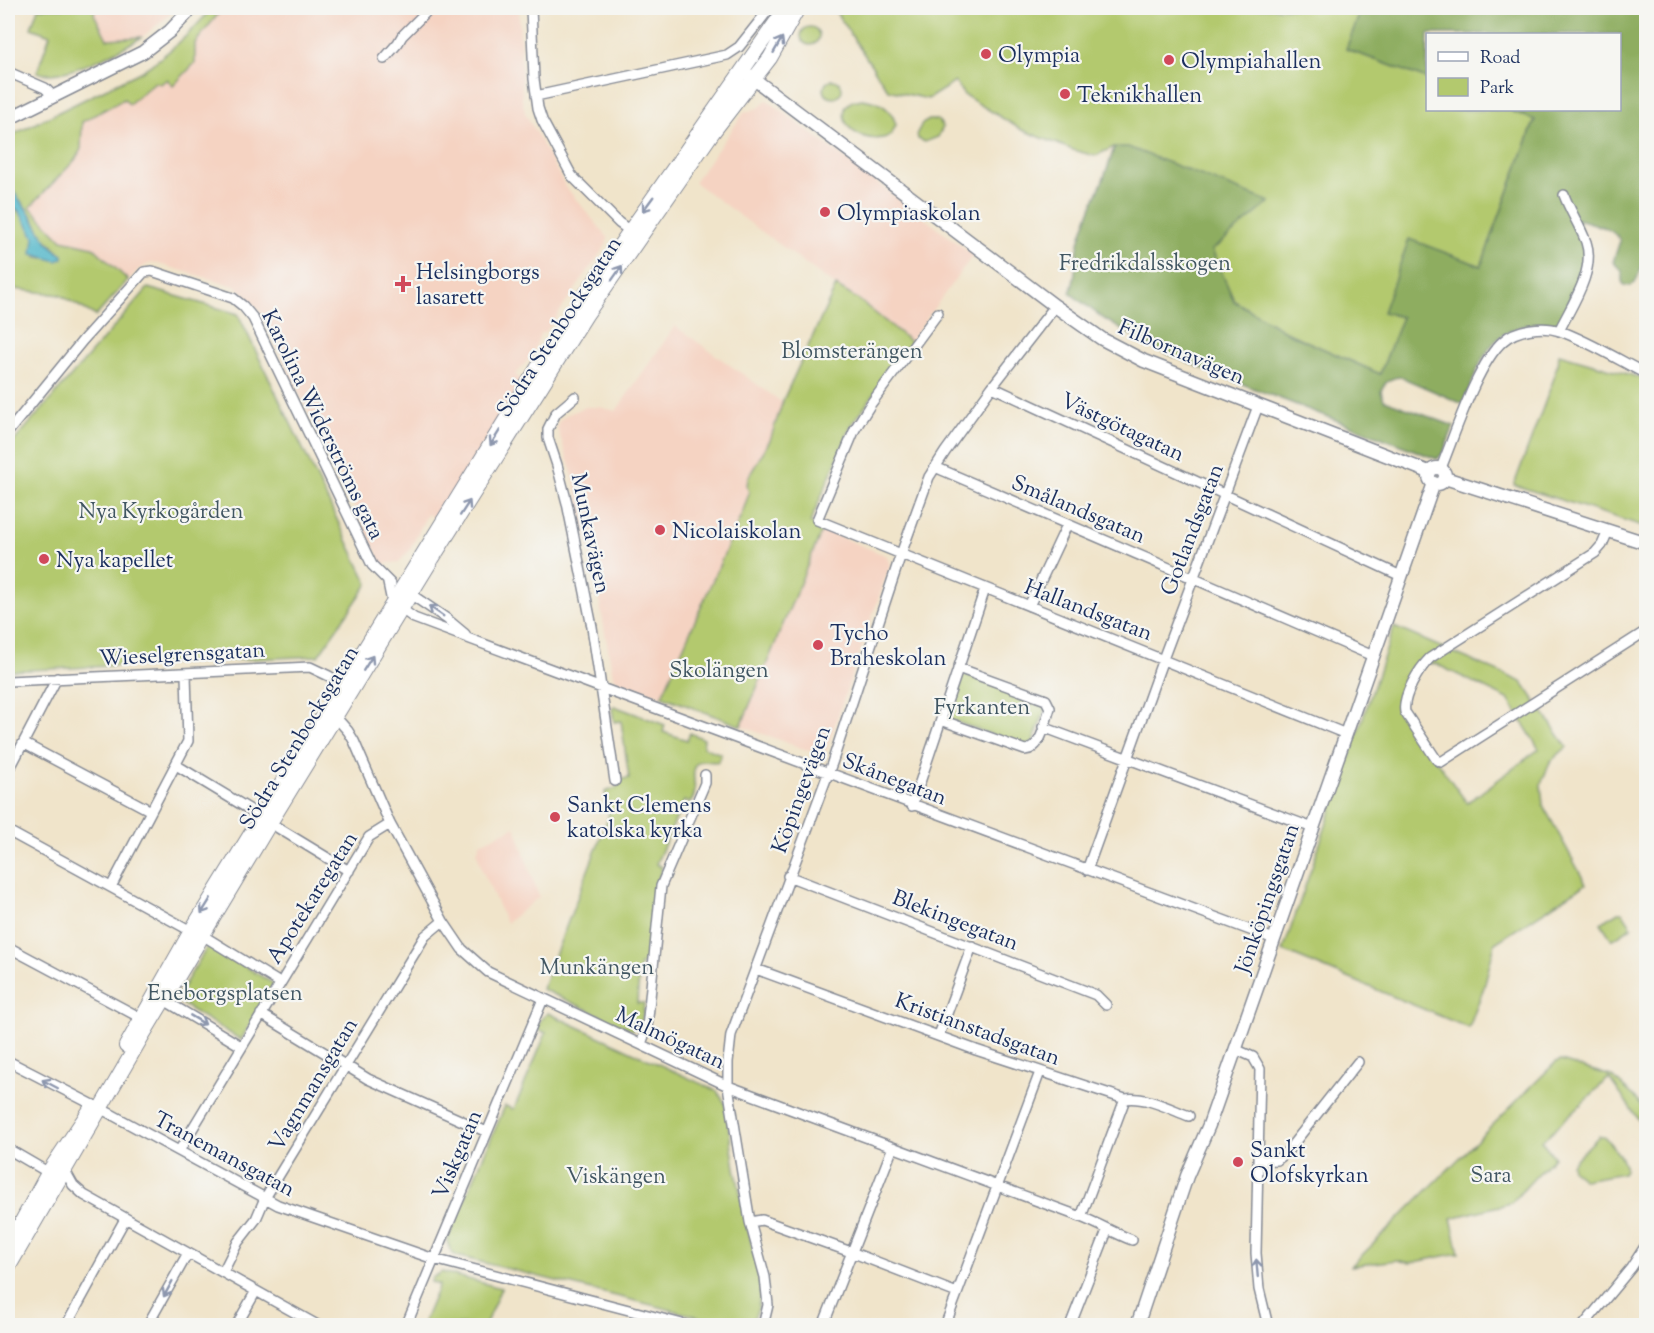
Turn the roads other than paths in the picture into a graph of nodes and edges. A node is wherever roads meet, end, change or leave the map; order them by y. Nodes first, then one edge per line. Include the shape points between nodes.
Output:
1 (192, 8) edge
2 (430, 8) edge
3 (531, 8) edge
4 (770, 8) edge
5 (786, 8) edge
6 (798, 8) edge
7 (384, 59) dead end
8 (743, 71) junction
9 (8, 72) edge
10 (755, 80) junction
11 (536, 96) junction
12 (54, 97) junction
13 (8, 119) edge
14 (1564, 195) dead end
15 (635, 234) junction
16 (1055, 306) junction
17 (938, 313) dead end
18 (1559, 331) junction
19 (1647, 374) edge
20 (992, 387) junction
21 (575, 398) dead end
22 (1258, 406) junction
23 (8, 432) edge
24 (934, 467) junction
25 (1437, 475) junction
26 (1225, 494) junction
27 (1067, 525) junction
28 (1608, 531) junction
29 (1647, 543) edge
30 (901, 554) junction
31 (1401, 576) junction
32 (1193, 578) junction
33 (388, 583) junction
34 (985, 589) junction
35 (406, 591) junction
36 (396, 606) junction
37 (1029, 606) junction
38 (1647, 631) edge
39 (469, 638) junction
40 (1373, 656) junction
41 (1163, 659) junction
42 (958, 668) junction
43 (186, 674) junction
44 (57, 678) junction
45 (8, 681) edge
46 (346, 688) junction
47 (602, 689) junction
48 (331, 712) junction
49 (941, 720) junction
50 (1043, 727) junction
51 (1346, 734) junction
52 (23, 743) junction
53 (1126, 759) junction
54 (176, 765) junction
55 (8, 772) edge
56 (828, 773) junction
57 (705, 775) dead end
58 (615, 781) dead end
59 (912, 806) junction
60 (150, 811) junction
61 (266, 820) junction
62 (390, 824) junction
63 (1313, 828) junction
64 (8, 831) edge
65 (1087, 870) junction
66 (349, 871) junction
67 (788, 876) junction
68 (111, 887) junction
69 (443, 921) junction
70 (196, 933) junction
71 (1274, 939) junction
72 (972, 946) junction
73 (8, 947) edge
74 (756, 969) junction
75 (280, 983) junction
76 (159, 997) junction
77 (543, 999) junction
78 (1106, 1005) dead end
79 (261, 1014) junction
80 (141, 1018) junction
81 (939, 1035) junction
82 (641, 1044) junction
83 (242, 1046) junction
84 (1235, 1049) junction
85 (8, 1061) edge
86 (1358, 1062) dead end
87 (345, 1066) junction
88 (1040, 1072) junction
89 (728, 1086) junction
90 (1125, 1099) junction
91 (96, 1107) junction
92 (1189, 1116) dead end
93 (487, 1131) junction
94 (893, 1147) junction
95 (8, 1149) edge
96 (179, 1151) junction
97 (1258, 1161) junction
98 (57, 1173) junction
99 (997, 1187) junction
100 (265, 1198) junction
101 (1081, 1217) junction
102 (125, 1219) junction
103 (750, 1222) junction
104 (1107, 1231) junction
105 (1132, 1240) dead end
106 (1647, 1245) edge
107 (851, 1251) junction
108 (188, 1253) junction
109 (9, 1256) edge
110 (434, 1259) junction
111 (223, 1272) junction
112 (256, 1291) junction
113 (957, 1293) junction
114 (66, 1326) edge
115 (147, 1326) edge
116 (236, 1326) edge
117 (319, 1326) edge
118 (406, 1326) edge
119 (690, 1326) edge
120 (763, 1326) edge
121 (823, 1326) edge
122 (945, 1326) edge
123 (1070, 1326) edge
124 (1137, 1326) edge
125 (1268, 1326) edge
126 (1583, 1326) edge

1 - 12 street via 150,47
2 - 7 street
3 - 11 street
4 - 11 street via 739,47 727,55
5 - 8 main road
10 -> 6 main road
8 - 10 street, Filbornavägen
8 -> 15 main road
9 - 12 street via 45,88
10 - 15 main road
10 - 16 street, Filbornavägen
11 - 15 street via 542,120 572,176
12 - 13 street
14 - 18 street via 1586,243 1588,258
15 - 35 main road, Södra Stenbocksgatan via 548,351
16 - 20 street, Köpingevägen
16 - 22 street, Filbornavägen via 1120,350
17 - 30 street, Hallandsgatan via 855,429 817,520
18 - 19 street
18 - 25 street via 1527,330 1506,338 1497,347 1479,377
20 - 24 street, Köpingevägen
20 - 26 street, Västgötagatan
21 - 47 street, Munkavägen via 556,413 548,438 567,503
22 - 25 street, Filbornavägen
22 - 26 street, Gotlandsgatan
23 - 33 street, Karolina Widerströms gata via 83,340 148,271 233,298 247,310 372,565
24 - 27 street, Smålandsgatan
24 - 30 street, Köpingevägen
25 - 28 street, Filbornavägen
25 - 31 street, Jönköpingsgatan
26 - 31 street, Västgötagatan
26 - 32 street, Gotlandsgatan
27 - 32 street, Smålandsgatan
27 - 37 street
28 - 29 street, Filbornavägen
28 - 38 street via 1595,553 1430,658 1416,676 1404,709 1441,762
30 - 34 street, Hallandsgatan
30 - 56 street, Köpingevägen
31 - 40 street, Jönköpingsgatan
32 - 40 street, Smålandsgatan
32 - 41 street, Gotlandsgatan
33 - 35 street, Skånegatan
33 - 36 street
34 - 37 street, Hallandsgatan
34 - 42 street
35 - 36 main road, Södra Stenbocksgatan
39 -> 35 street, Skånegatan
36 - 39 street, Skånegatan via 414,618
36 - 46 main road, Södra Stenbocksgatan
37 - 41 street, Hallandsgatan
39 - 47 street, Skånegatan
40 - 51 street, Jönköpingsgatan
41 - 51 street, Hallandsgatan
41 - 53 street, Gotlandsgatan
42 - 49 street
42 - 50 street via 1046,700 1050,708
43 - 44 street, Wieselgrensgatan
43 - 46 street, Wieselgrensgatan via 310,667
43 - 54 street via 188,738
44 - 45 street, Wieselgrensgatan
44 - 52 street
46 - 48 main road, Södra Stenbocksgatan
47 - 56 street, Skånegatan
47 - 58 street, Munkavägen
48 - 61 main road, Södra Stenbocksgatan
48 - 62 street, Malmögatan via 354,741
49 - 50 street via 1025,750 1036,746
49 - 59 street
50 - 53 street
51 - 63 street, Jönköpingsgatan
52 - 55 street
52 - 60 street
53 - 63 street
53 - 65 street, Gotlandsgatan
54 - 60 street
54 - 61 street
56 - 59 street, Skånegatan
56 - 67 street, Köpingevägen
57 - 82 street via 661,886 647,1028
59 - 65 street, Skånegatan
60 - 68 street
61 - 66 street
61 - 70 main road, Södra Stenbocksgatan
62 - 66 street, Apotekaregatan via 369,837
62 - 69 street, Malmögatan
63 - 71 street, Jönköpingsgatan
64 - 68 street
65 - 71 street, Skånegatan
66 - 75 street, Apotekaregatan
67 - 72 street, Blekingegatan
67 - 74 street, Köpingevägen
68 - 70 street
69 - 77 street, Malmögatan via 474,962
69 - 87 street, Vagnmansgatan via 425,936
70 - 75 street
70 - 76 main road, Södra Stenbocksgatan
71 - 84 street, Jönköpingsgatan
72 - 78 street, Blekingegatan via 1096,995
72 - 81 street
73 - 80 street
74 - 81 street, Kristianstadsgatan
74 - 89 street, Köpingevägen via 731,1035
75 - 79 street, Apotekaregatan
76 - 80 main road, Södra Stenbocksgatan
76 -> 83 street
76 - 91 main road, Södra Stenbocksgatan
77 - 82 street, Malmögatan
77 - 93 street, Viskgatan
79 - 83 street, Apotekaregatan
79 - 87 street
80 - 91 main road, Södra Stenbocksgatan
81 - 88 street, Kristianstadsgatan
82 - 89 street, Malmögatan
83 - 96 street, Apotekaregatan
84 - 97 street via 1253,1057 1260,1069
84 - 124 street, Jönköpingsgatan
91 -> 85 street, Tranemansgatan
86 - 97 street via 1285,1154 1277,1160
87 - 93 street via 368,1080
87 - 100 street, Vagnmansgatan
88 - 90 street, Kristianstadsgatan
88 - 99 street
89 - 94 street, Malmögatan
89 - 103 street, Köpingevägen
90 - 92 street, Kristianstadsgatan via 1133,1098
90 - 101 street
91 - 96 street, Tranemansgatan
91 - 98 main road, Södra Stenbocksgatan
93 - 110 street, Viskgatan
94 - 99 street, Malmögatan
94 - 107 street
95 - 98 street
96 - 100 street, Tranemansgatan
125 -> 97 street via 1257,1270
98 - 102 street via 84,1196
98 - 109 main road, Södra Stenbocksgatan
99 - 101 street, Malmögatan
99 - 113 street
100 - 110 street, Tranemansgatan
100 - 111 street, Vagnmansgatan
101 - 104 street, Malmögatan
102 - 108 street
102 - 114 street
103 - 107 street via 762,1220
103 - 120 street, Köpingevägen via 767,1292
104 - 105 street, Malmögatan
104 - 123 street
106 - 126 street
107 - 113 street
107 - 121 street
108 - 111 street
108 -> 115 street
110 - 118 street, Viskgatan
110 - 119 street, Tranemansgatan
111 - 112 street
112 - 116 street
112 - 117 street
113 - 122 street

